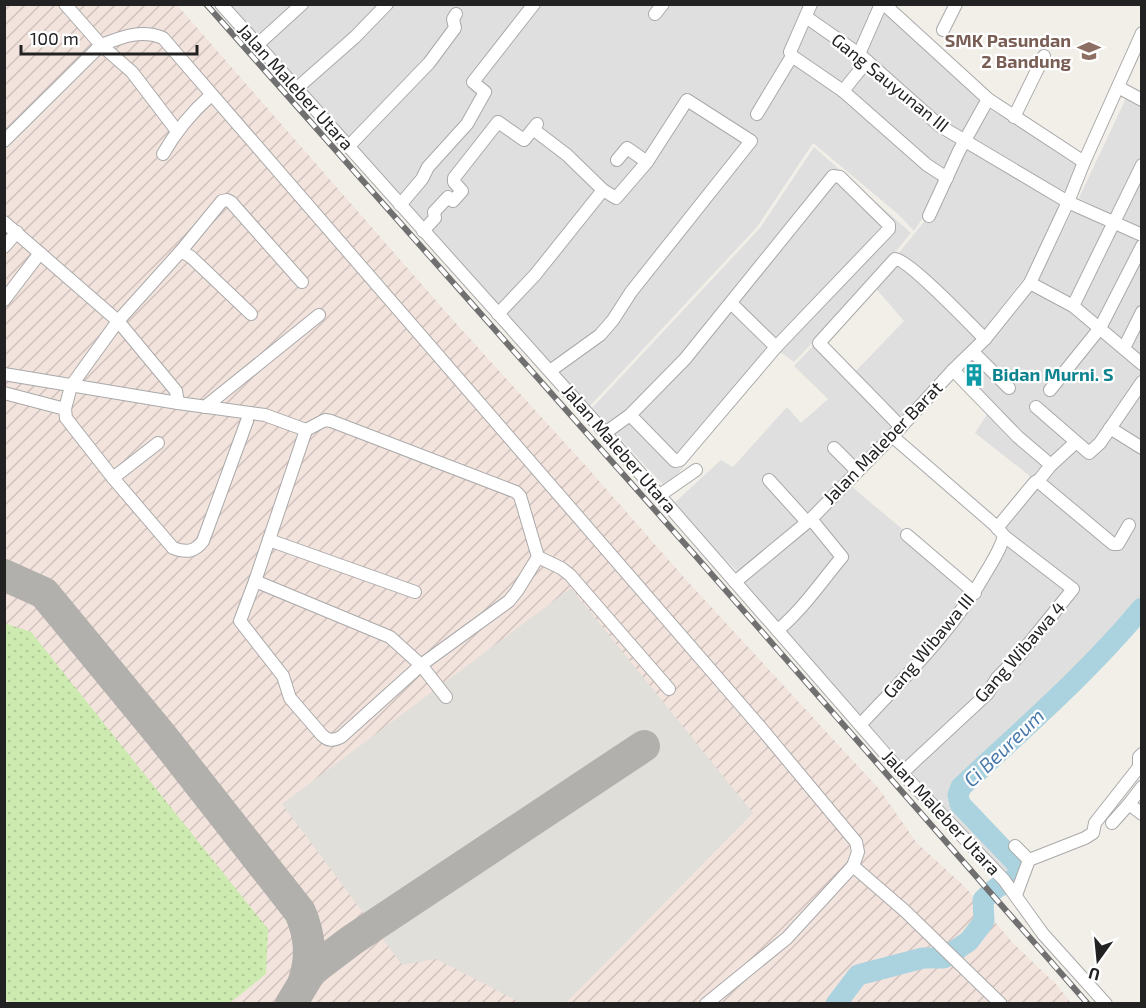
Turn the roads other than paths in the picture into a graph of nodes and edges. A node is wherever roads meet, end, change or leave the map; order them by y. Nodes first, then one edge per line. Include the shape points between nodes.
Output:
1 (65, 4) edge
2 (302, 4) edge
3 (387, 4) edge
4 (534, 4) edge
5 (883, 4) edge
6 (956, 4) edge
7 (229, 7) edge
8 (809, 11) edge
9 (456, 14) dead end
10 (943, 30) dead end
11 (1142, 33) edge
12 (101, 45) junction
13 (257, 45) junction
14 (792, 56) junction
15 (1044, 56) dead end
16 (863, 58) junction
17 (1118, 87) junction
18 (296, 89) junction
19 (843, 91) junction
20 (211, 95) junction
21 (988, 99) junction
22 (1142, 100) edge
23 (757, 114) dead end
24 (1014, 117) junction
25 (177, 131) junction
26 (4, 141) edge
27 (964, 142) junction
28 (348, 147) junction
29 (163, 154) dead end
30 (617, 160) dead end
31 (647, 162) junction
32 (1084, 162) junction
33 (1142, 165) edge
34 (947, 178) junction
35 (603, 190) junction
36 (1068, 202) junction
37 (400, 205) junction
38 (929, 216) dead end
39 (4, 222) edge
40 (1114, 222) junction
41 (423, 231) junction
42 (17, 232) junction
43 (1142, 235) edge
44 (1142, 246) edge
45 (4, 247) edge
46 (181, 251) junction
47 (40, 253) junction
48 (302, 282) dead end
49 (1030, 283) junction
50 (4, 300) edge
51 (731, 303) junction
52 (1073, 306) junction
53 (1142, 312) edge
54 (251, 314) dead end
55 (498, 314) junction
56 (320, 315) dead end
57 (118, 321) junction
58 (1100, 328) junction
59 (985, 339) junction
60 (776, 347) junction
61 (1124, 348) junction
62 (973, 352) junction
63 (1142, 364) edge
64 (953, 370) junction
65 (550, 371) junction
66 (4, 374) edge
67 (71, 386) junction
68 (1009, 388) dead end
69 (1050, 390) dead end
70 (1139, 391) edge
71 (4, 393) edge
72 (178, 403) junction
73 (1036, 406) dead end
74 (206, 407) junction
75 (65, 409) junction
76 (630, 415) junction
77 (246, 421) dead end
78 (1110, 428) junction
79 (306, 430) junction
80 (896, 432) junction
81 (605, 433) junction
82 (1076, 442) junction
83 (158, 443) dead end
84 (834, 448) dead end
85 (1142, 448) edge
86 (1051, 465) junction
87 (696, 470) dead end
88 (857, 471) junction
89 (113, 478) junction
90 (769, 480) dead end
91 (1039, 480) junction
92 (660, 495) junction
93 (809, 521) junction
94 (1130, 525) dead end
95 (1000, 532) junction
96 (907, 535) dead end
97 (269, 540) junction
98 (538, 557) junction
99 (255, 581) junction
100 (735, 582) junction
101 (415, 592) dead end
102 (975, 593) junction
103 (778, 630) junction
104 (421, 665) junction
105 (669, 689) dead end
106 (446, 697) dead end
107 (860, 725) junction
108 (1142, 754) edge
109 (902, 773) junction
110 (1142, 787) edge
111 (1129, 804) junction
112 (1142, 814) edge
113 (1112, 822) dead end
114 (1015, 846) dead end
115 (1029, 860) junction
116 (853, 866) junction
117 (1010, 888) junction
118 (1000, 1003) edge
119 (706, 1004) edge
120 (1106, 1004) edge

1 - 12 street
2 - 13 street
3 - 18 street
4 - 37 street via 473,82 485,92 467,123
5 - 16 street
5 - 21 street
6 - 10 street
7 - 13 street, Jalan Maleber Utara
8 - 14 street via 790,52
8 - 16 street, Gang Sauyunan III
9 - 28 street via 455,28 429,63
11 - 17 street, Jalan Maleber Barat
12 - 20 street via 140,33 163,38
12 - 25 street via 132,72
12 - 26 street
13 - 18 street, Jalan Maleber Utara
14 - 19 street
14 - 23 street
15 - 24 street
16 - 19 street
16 - 27 street, Gang Sauyunan III via 913,104
17 - 22 street
17 - 32 street, Jalan Maleber Barat
18 - 28 street, Jalan Maleber Utara
19 - 34 street
20 - 25 street
20 - 116 street via 856,842 858,852
21 - 24 street
21 - 27 street
24 - 32 street
25 - 29 street
27 - 34 street
27 - 36 street, Gang Sauyunan III
28 - 37 street, Jalan Maleber Utara
30 - 31 street via 627,148
31 - 35 street via 616,198
31 - 65 street via 687,100 751,141 600,335
32 - 36 street, Jalan Maleber Barat
33 - 40 street
34 - 38 street
35 - 41 street via 535,127 524,140 498,122 454,178 462,191 453,201 448,197
35 - 55 street
36 - 40 street, Gang Sauyunan III
36 - 49 street, Jalan Maleber Barat
37 - 41 street, Jalan Maleber Utara
39 - 42 street
40 - 43 street, Gang Sauyunan III
40 - 52 street
41 - 55 street, Jalan Maleber Utara
42 - 45 street
42 - 47 street
44 - 58 street
46 - 48 street via 226,200
46 - 54 street
46 - 57 street
47 - 50 street
47 - 57 street
49 - 52 street
49 - 59 street, Jalan Maleber Barat
51 - 60 street
51 - 60 street via 833,176 840,177 890,227
51 - 76 street via 685,359
52 - 58 street
53 - 61 street
55 - 65 street, Jalan Maleber Utara
56 - 74 street
57 - 67 street
57 - 72 street via 176,391
58 - 61 street
58 - 69 street
59 - 62 street, Jalan Maleber Barat
59 - 80 street via 920,276 895,259 819,343
60 - 76 street via 678,461
61 - 63 street
62 - 64 street, Jalan Maleber Barat
62 - 68 street
64 - 80 street, Jalan Maleber Barat
64 - 86 street
65 - 81 street, Jalan Maleber Utara
66 - 67 street
67 - 72 street
67 - 75 street
70 - 78 street
71 - 75 street
72 - 74 street
73 - 82 street
74 - 79 street via 265,415
75 - 89 street via 66,418
76 - 81 street
77 - 89 street via 204,541 191,552 173,548
78 - 82 street via 1091,452
78 - 85 street
79 - 97 street
79 - 98 street via 331,421 512,489 520,496
80 - 88 street, Jalan Maleber Barat
80 - 95 street
81 - 92 street, Jalan Maleber Utara
82 - 86 street, Gang Wibawa III
83 - 89 street
84 - 88 street
86 - 91 street, Gang Wibawa III
87 - 92 street
88 - 93 street, Jalan Maleber Barat
90 - 93 street
91 - 94 street via 1113,544 1118,544
91 - 95 street, Gang Wibawa III
92 - 100 street, Jalan Maleber Utara
93 - 100 street, Jalan Maleber Barat
93 - 103 street via 842,557 799,612
95 - 102 street, Gang Wibawa III via 1002,544
95 - 109 street, Gang Wibawa 4 via 1073,589 988,693
96 - 102 street
97 - 99 street
97 - 101 street
98 - 104 street via 509,601
98 - 105 street via 570,575
99 - 104 street via 390,637
99 - 104 street via 240,621 283,676 290,698 326,739 334,741 341,737
100 - 103 street, Jalan Maleber Utara
102 - 107 street, Gang Wibawa III
103 - 107 street, Jalan Maleber Utara
104 - 106 street
107 - 109 street, Jalan Maleber Utara
108 - 115 street via 1139,767 1095,823 1093,833
109 - 117 street, Jalan Maleber Utara
110 - 111 street
111 - 112 street
111 - 113 street
114 - 115 street
115 - 117 street
116 - 118 street
116 - 119 street via 787,938
117 - 120 street, Jalan Maleber Utara via 1043,934

